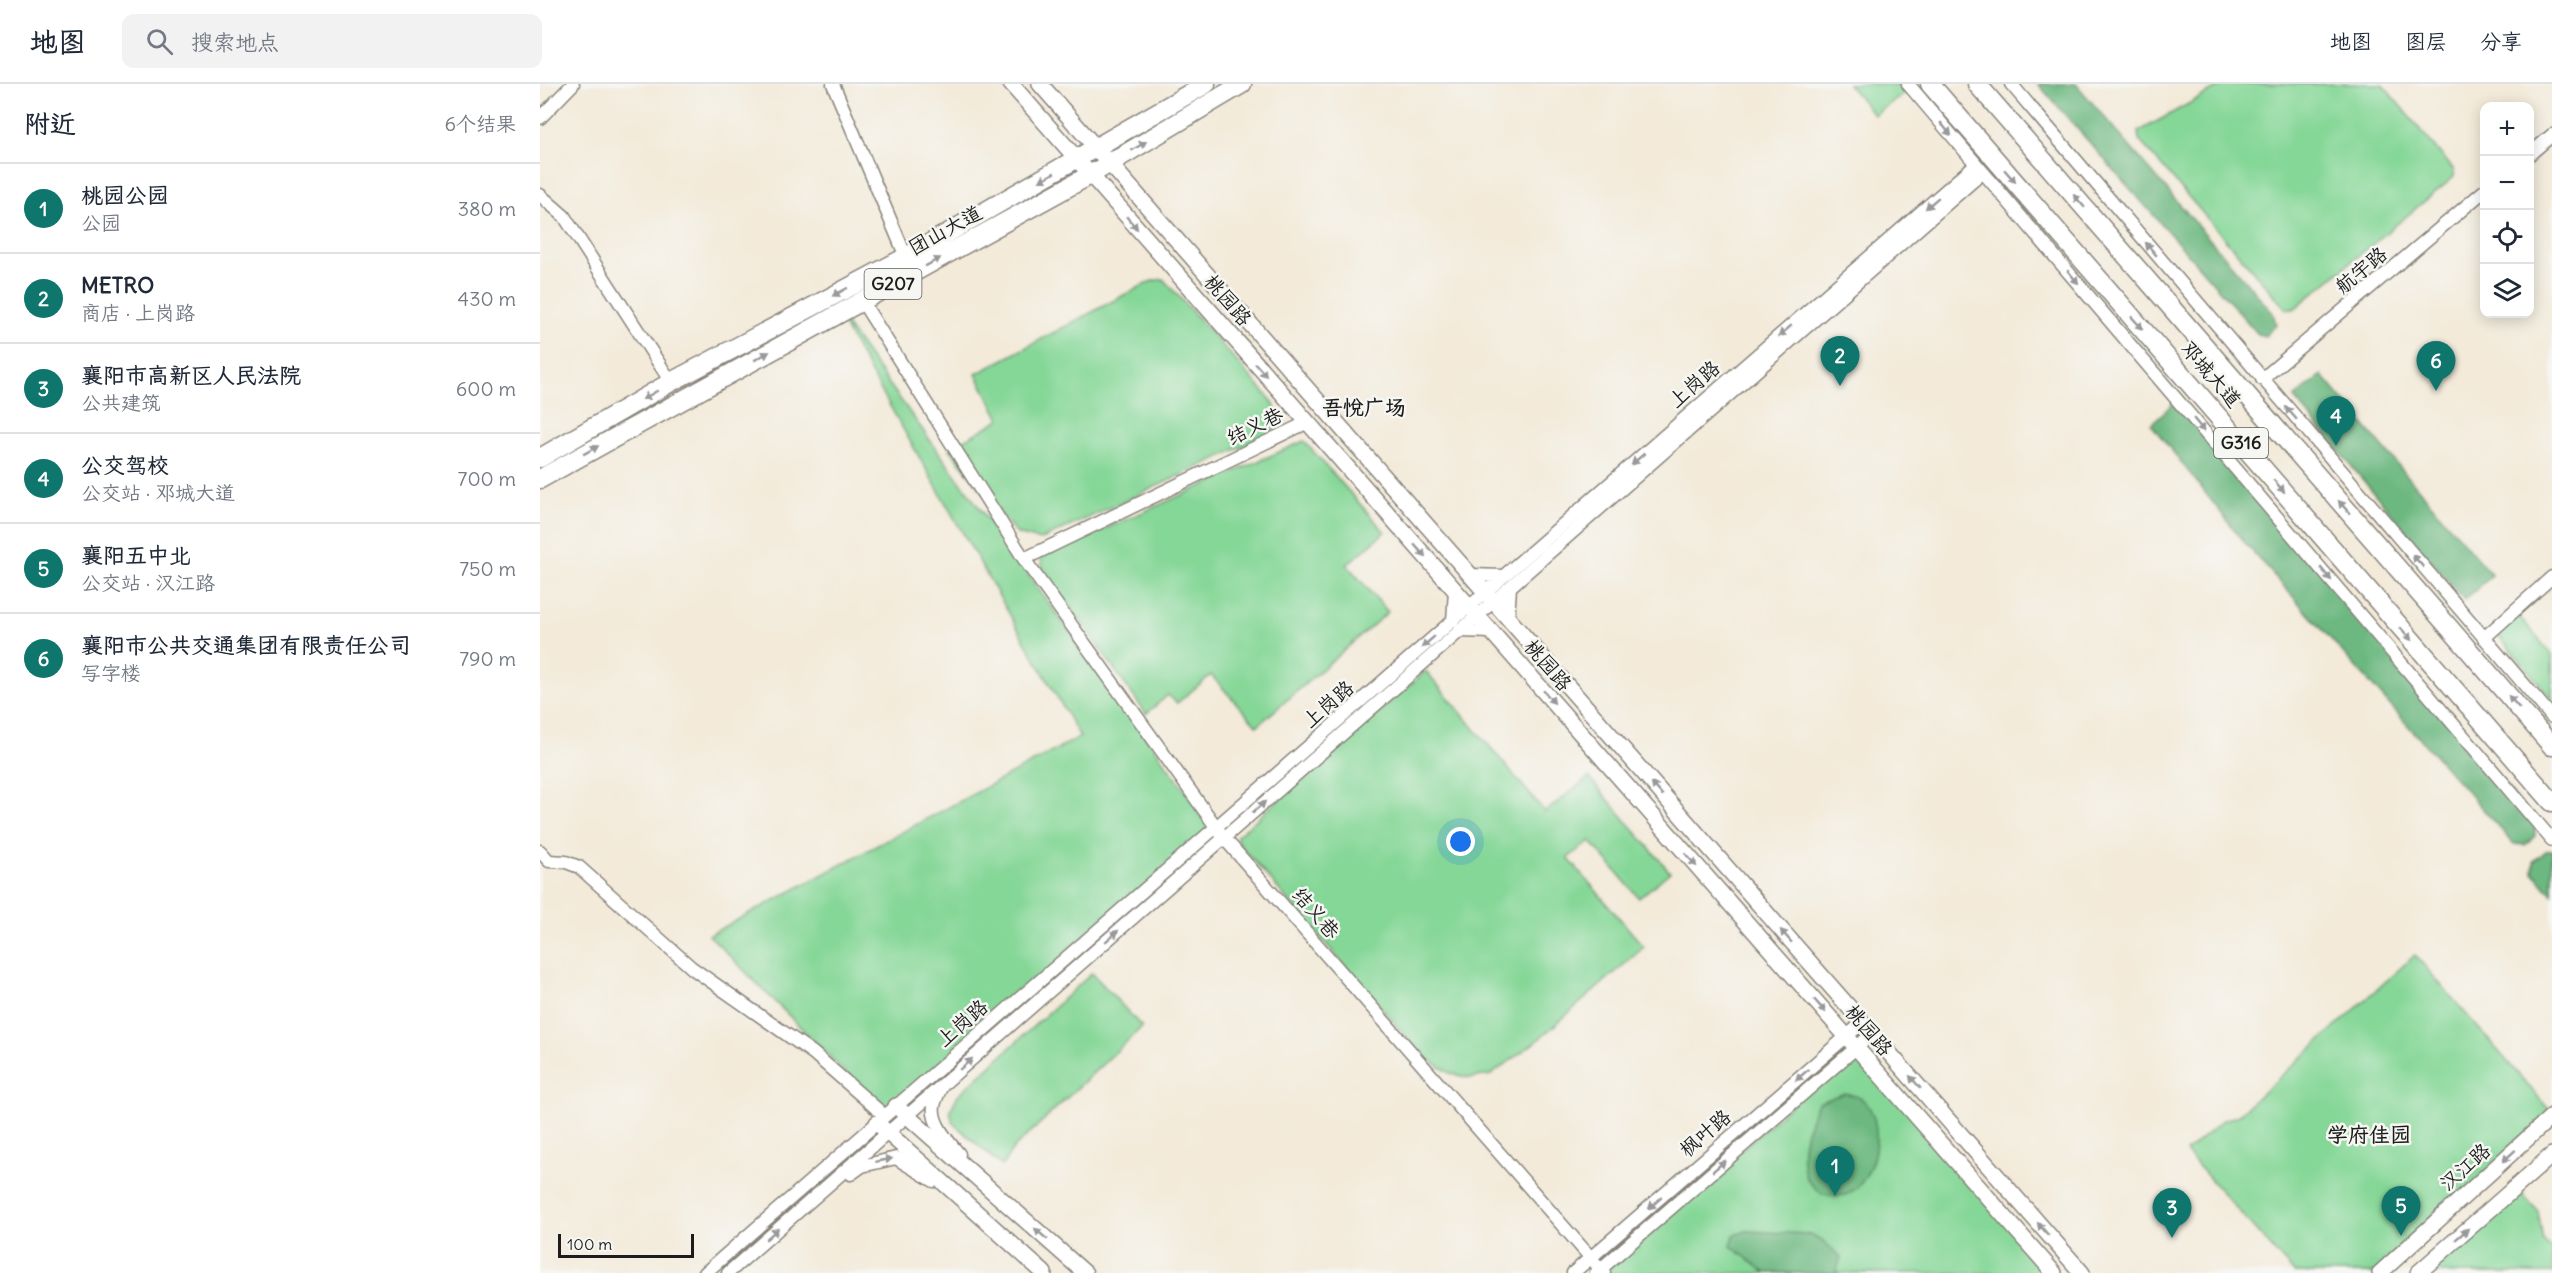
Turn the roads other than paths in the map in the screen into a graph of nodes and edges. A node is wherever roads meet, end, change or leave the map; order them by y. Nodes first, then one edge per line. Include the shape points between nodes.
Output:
1 (573, 84) edge
2 (833, 84) edge
3 (1011, 84) edge
4 (1040, 84) edge
5 (1206, 84) edge
6 (1242, 84) edge
7 (1908, 84) edge
8 (1930, 84) edge
9 (1977, 84) edge
10 (2011, 84) edge
11 (540, 118) edge
12 (2552, 135) edge
13 (1097, 148) junction
14 (2534, 150) edge
15 (1077, 159) junction
16 (1110, 163) junction
17 (1980, 168) junction
18 (1090, 175) junction
19 (2480, 194) edge
20 (540, 195) edge
21 (906, 257) junction
22 (862, 301) junction
23 (2262, 379) junction
24 (671, 382) junction
25 (1308, 422) junction
26 (540, 458) edge
27 (540, 479) edge
28 (1024, 559) junction
29 (1469, 574) junction
30 (2552, 577) edge
31 (1507, 581) junction
32 (1455, 590) junction
33 (1489, 597) junction
34 (1473, 611) junction
35 (1508, 619) junction
36 (2471, 623) junction
37 (1456, 626) junction
38 (1492, 632) junction
39 (2456, 636) junction
40 (2484, 638) junction
41 (2552, 717) edge
42 (2552, 746) edge
43 (2552, 802) edge
44 (1220, 832) junction
45 (2552, 840) edge
46 (540, 851) edge
47 (1867, 1028) junction
48 (1851, 1042) junction
49 (942, 1085) junction
50 (2552, 1116) edge
51 (891, 1119) junction
52 (2551, 1157) edge
53 (994, 1193) junction
54 (973, 1209) junction
55 (798, 1211) junction
56 (1591, 1258) junction
57 (1600, 1272) edge
58 (705, 1273) edge
59 (728, 1273) edge
60 (1044, 1273) edge
61 (1085, 1273) edge
62 (1573, 1273) edge
63 (2054, 1273) edge
64 (2082, 1273) edge
65 (2380, 1273) edge
66 (2418, 1273) edge

1 - 11 street
2 - 21 street
3 - 15 main road, 桃园路
4 - 13 main road, 桃园路
5 - 13 highway, 团山大道 / G207
16 -> 6 highway, 团山大道 / G207
7 -> 17 street
8 -> 43 highway, 邓城大道 / G316
39 -> 9 highway, 邓城大道 / G316
23 -> 10 street
12 - 14 street
13 - 15 highway, 团山大道 / G207
13 - 16 main road, 桃园路
15 - 18 main road, 桃园路
15 -> 21 highway, 团山大道 / G207
16 - 18 highway, 团山大道 / G207
16 - 29 main road, 桃园路
17 - 31 street, 上岗路
17 -> 45 street
22 -> 18 highway, 团山大道 / G207
18 -> 25 main road, 桃园路
19 - 23 street, 航宇路
20 - 24 street via 564,216
21 -> 24 highway, 团山大道 / G207
27 -> 22 highway, 团山大道 / G207
22 - 28 street, 结义巷
36 -> 23 street
24 -> 26 highway, 团山大道 / G207
25 - 28 street, 结义巷
25 -> 32 main road, 桃园路
28 - 44 street, 结义巷
29 - 31 street
29 - 33 main road, 桃园路
30 - 40 street
31 - 33 street, 上岗路
31 - 35 street
32 - 34 main road, 桃园路
32 - 37 street
33 - 34 street, 上岗路
33 - 35 main road, 桃园路
34 - 37 street, 上岗路
34 - 38 main road, 桃园路
47 -> 35 main road, 桃园路
36 - 39 street
36 - 40 street
37 - 38 street
37 - 44 street, 上岗路
38 -> 48 main road, 桃园路
42 -> 39 highway, 邓城大道 / G316
40 - 41 street
49 -> 44 street, 上岗路
44 - 51 street, 上岗路
44 - 56 street, 结义巷
46 - 51 street via 549,861 579,867 692,968 813,1053
47 - 48 street, 枫叶路
64 -> 47 main road, 桃园路
48 -> 56 street, 枫叶路
57 -> 48 street, 枫叶路
48 - 63 main road, 桃园路
49 - 51 street, 上岗路
49 - 53 street via 933,1107 938,1124 948,1142
50 -> 65 main road, 汉江路
51 - 53 main road
51 - 54 main road
51 - 55 street, 上岗路
51 - 58 street, 上岗路
66 -> 52 main road
61 -> 53 main road
55 -> 54 street via 862,1166 896,1158
54 - 60 main road
59 -> 55 street, 上岗路
56 - 57 street, 结义巷
56 - 62 street, 枫叶路

